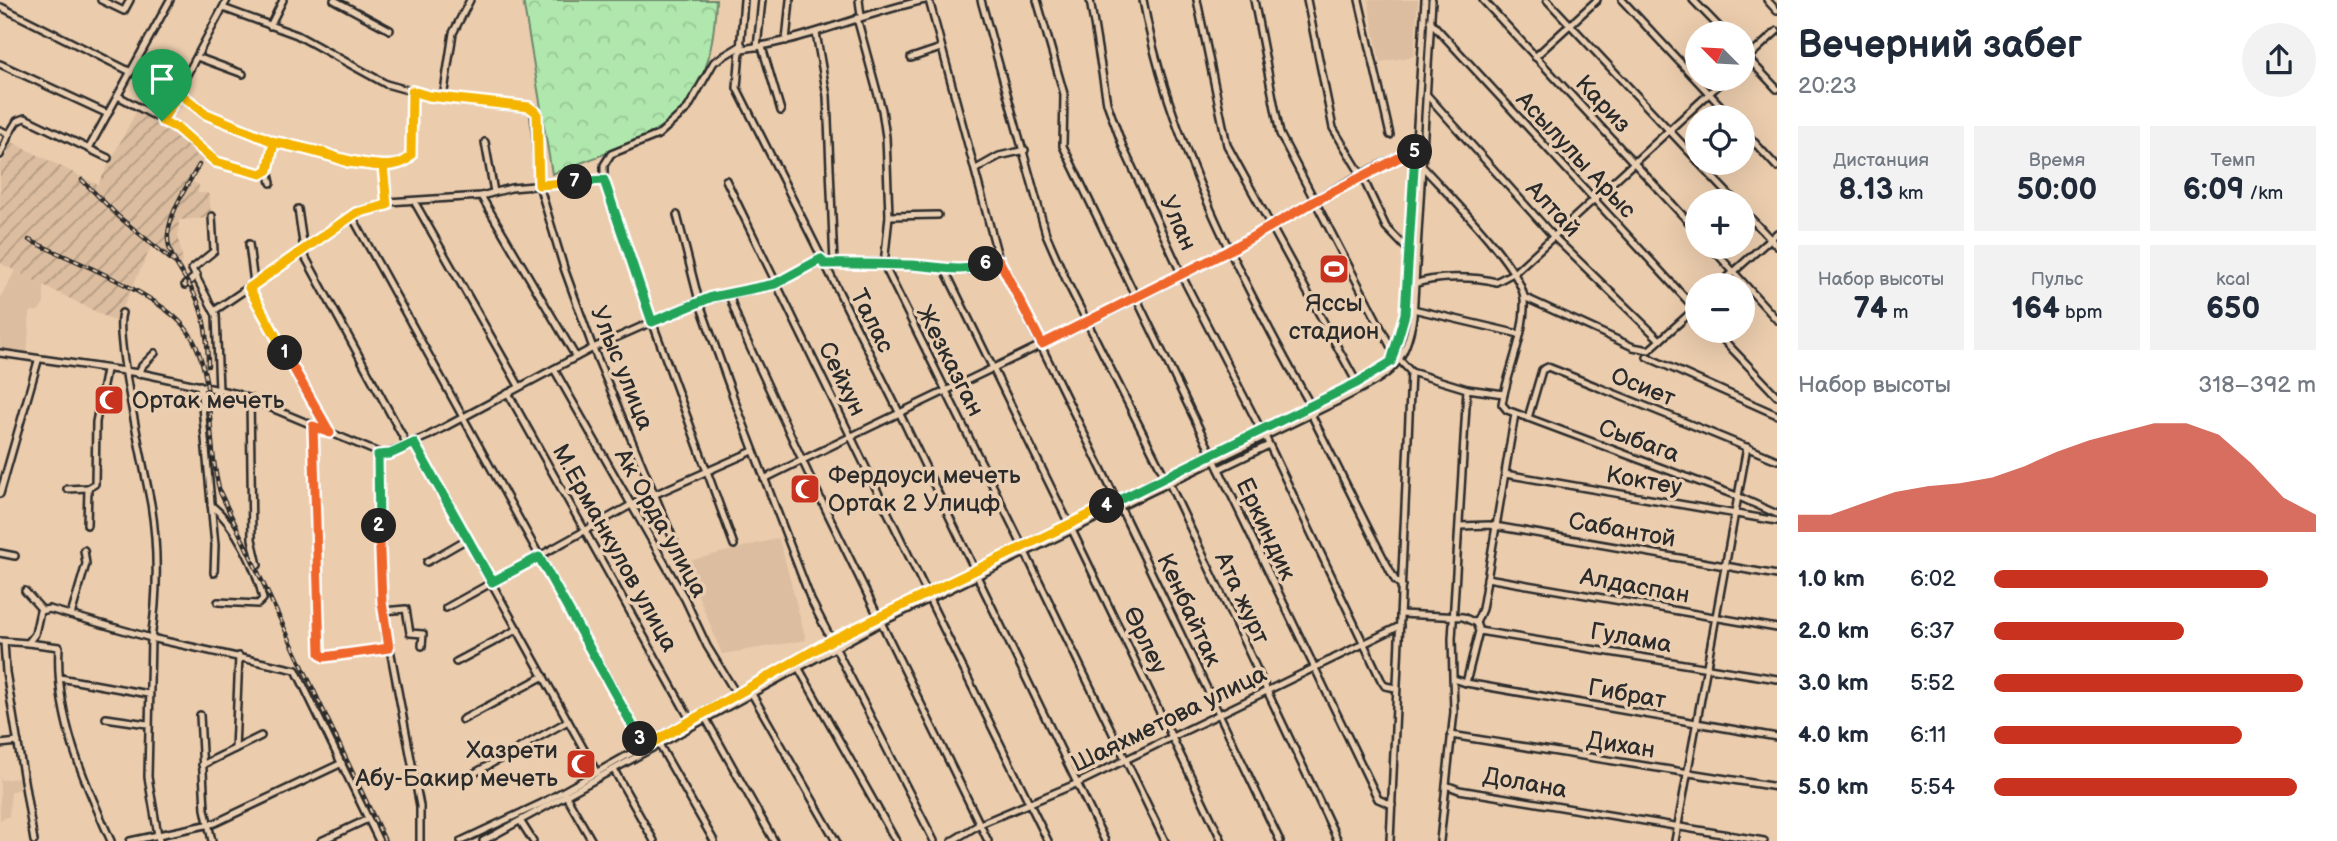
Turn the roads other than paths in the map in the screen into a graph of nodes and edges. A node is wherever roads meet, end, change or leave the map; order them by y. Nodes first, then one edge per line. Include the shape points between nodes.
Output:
1 (5, 0) edge
2 (101, 0) edge
3 (130, 0) edge
4 (170, 0) edge
5 (227, 0) edge
6 (283, 0) edge
7 (334, 0) edge
8 (470, 0) edge
9 (744, 0) edge
10 (762, 0) edge
11 (790, 0) edge
12 (859, 0) edge
13 (927, 0) edge
14 (981, 0) edge
15 (1037, 0) edge
16 (1090, 0) edge
17 (1143, 0) edge
18 (1197, 0) edge
19 (1255, 0) edge
20 (1307, 0) edge
21 (1359, 0) edge
22 (1425, 0) edge
23 (1432, 0) edge
24 (1483, 0) edge
25 (1547, 0) edge
26 (1597, 0) edge
27 (1622, 0) edge
28 (1693, 0) edge
29 (1767, 0) edge
30 (1, 8) edge
31 (223, 8) junction
32 (1777, 11) edge
33 (859, 17) junction
34 (1430, 21) junction
35 (1713, 21) edge
36 (1570, 24) junction
37 (270, 26) junction
38 (390, 30) dead end
39 (1777, 31) edge
40 (816, 33) junction
41 (786, 41) junction
42 (742, 47) junction
43 (760, 47) junction
44 (942, 48) junction
45 (1755, 50) edge
46 (197, 57) junction
47 (1535, 57) junction
48 (911, 58) dead end
49 (0, 64) edge
50 (1755, 68) edge
51 (131, 72) junction
52 (243, 74) dead end
53 (1777, 89) edge
54 (412, 91) junction
55 (1712, 91) edge
56 (179, 93) junction
57 (1709, 94) junction
58 (1427, 95) junction
59 (118, 96) junction
60 (443, 98) junction
61 (1720, 105) edge
62 (781, 111) dead end
63 (108, 114) junction
64 (162, 121) junction
65 (0, 130) edge
66 (1669, 130) junction
67 (9, 135) junction
68 (1390, 135) dead end
69 (274, 142) junction
70 (485, 142) dead end
71 (1755, 143) edge
72 (89, 148) junction
73 (1685, 148) edge
74 (1025, 150) junction
75 (1415, 150) junction
76 (0, 155) edge
77 (108, 158) dead end
78 (1633, 163) junction
79 (383, 166) junction
80 (1422, 166) junction
81 (1777, 167) edge
82 (976, 169) junction
83 (268, 170) junction
84 (1710, 175) edge
85 (1362, 176) junction
86 (604, 180) junction
87 (726, 180) dead end
88 (271, 183) dead end
89 (539, 185) junction
90 (1724, 189) edge
91 (494, 192) junction
92 (481, 196) junction
93 (1417, 198) junction
94 (1593, 200) junction
95 (414, 201) junction
96 (1315, 201) junction
97 (388, 202) junction
98 (298, 209) dead end
99 (677, 215) dead end
100 (938, 215) dead end
101 (212, 216) dead end
102 (889, 216) junction
103 (353, 218) junction
104 (1685, 218) edge
105 (1755, 223) edge
106 (1270, 226) junction
107 (1777, 233) edge
108 (1553, 236) junction
109 (1770, 239) junction
110 (249, 244) dead end
111 (1777, 247) edge
112 (303, 250) junction
113 (1228, 251) junction
114 (1410, 252) junction
115 (1722, 259) edge
116 (999, 260) junction
117 (822, 261) junction
118 (834, 264) junction
119 (884, 265) junction
120 (945, 270) junction
121 (1734, 271) junction
122 (1515, 272) junction
123 (197, 275) junction
124 (1182, 275) junction
125 (775, 284) junction
126 (1414, 284) junction
127 (185, 285) dead end
128 (252, 286) junction
129 (729, 295) junction
130 (1685, 296) edge
131 (1524, 297) junction
132 (1136, 298) junction
133 (699, 301) junction
134 (1413, 309) junction
135 (215, 311) junction
136 (122, 313) dead end
137 (1685, 319) edge
138 (1777, 320) edge
139 (652, 322) junction
140 (1087, 322) junction
141 (1519, 334) junction
142 (1660, 340) junction
143 (1726, 343) edge
144 (1042, 344) junction
145 (593, 348) junction
146 (0, 353) edge
147 (155, 353) dead end
148 (1395, 355) junction
149 (576, 357) junction
150 (1647, 357) dead end
151 (38, 361) junction
152 (1400, 362) junction
153 (994, 368) junction
154 (554, 369) junction
155 (106, 370) junction
156 (1411, 372) junction
157 (127, 374) junction
158 (138, 374) junction
159 (1357, 383) junction
160 (203, 386) junction
161 (519, 386) junction
162 (1466, 389) junction
163 (219, 390) junction
164 (945, 390) junction
165 (508, 393) junction
166 (1504, 394) junction
167 (1777, 396) edge
168 (250, 398) junction
169 (1311, 406) junction
170 (899, 412) junction
171 (1311, 414) junction
172 (1515, 414) junction
173 (1777, 415) edge
174 (462, 417) junction
175 (1528, 418) junction
176 (313, 426) junction
177 (330, 433) junction
178 (1263, 433) junction
179 (850, 436) junction
180 (411, 444) junction
181 (1269, 444) junction
182 (1747, 447) junction
183 (753, 451) junction
184 (378, 455) junction
185 (1214, 457) junction
186 (803, 459) junction
187 (1777, 460) edge
188 (1219, 469) junction
189 (706, 471) junction
190 (1505, 474) junction
191 (764, 478) junction
192 (1167, 480) junction
193 (88, 488) junction
194 (67, 489) dead end
195 (0, 494) edge
196 (653, 495) junction
197 (1737, 496) junction
198 (1118, 504) junction
199 (211, 505) junction
200 (631, 505) junction
201 (1777, 514) edge
202 (1734, 516) junction
203 (1777, 521) edge
204 (87, 525) dead end
205 (1460, 526) junction
206 (1070, 527) junction
207 (1495, 527) junction
208 (586, 531) junction
209 (467, 538) junction
210 (734, 545) dead end
211 (1024, 549) junction
212 (84, 550) dead end
213 (0, 553) edge
214 (15, 556) dead end
215 (539, 557) junction
216 (682, 560) dead end
217 (427, 562) dead end
218 (258, 565) dead end
219 (1724, 566) junction
220 (214, 573) dead end
221 (976, 573) junction
222 (1777, 575) edge
223 (1487, 578) junction
224 (492, 582) junction
225 (1402, 586) junction
226 (25, 591) dead end
227 (927, 593) junction
228 (930, 601) junction
229 (218, 602) dead end
230 (446, 608) dead end
231 (42, 610) junction
232 (383, 611) junction
233 (71, 614) junction
234 (1400, 614) junction
235 (1454, 617) junction
236 (1714, 618) junction
237 (881, 619) junction
238 (1476, 623) junction
239 (1400, 625) junction
240 (1777, 628) edge
241 (518, 629) junction
242 (1479, 631) junction
243 (151, 638) junction
244 (2, 642) edge
245 (29, 643) junction
246 (833, 643) junction
247 (1363, 643) junction
248 (422, 646) dead end
249 (389, 648) junction
250 (239, 656) junction
251 (456, 662) dead end
252 (798, 667) junction
253 (1314, 667) junction
254 (1707, 668) junction
255 (544, 676) junction
256 (60, 678) junction
257 (1454, 679) junction
258 (1777, 679) edge
259 (1468, 684) junction
260 (1396, 688) junction
261 (1266, 691) junction
262 (148, 694) junction
263 (752, 694) junction
264 (737, 695) junction
265 (1217, 714) junction
266 (200, 715) dead end
267 (106, 718) dead end
268 (706, 719) junction
269 (462, 720) dead end
270 (568, 721) junction
271 (691, 721) junction
272 (1697, 723) junction
273 (147, 724) junction
274 (1451, 734) junction
275 (261, 736) dead end
276 (1171, 736) junction
277 (1777, 737) edge
278 (18, 742) junction
279 (0, 744) edge
280 (660, 746) junction
281 (645, 747) junction
282 (235, 749) junction
283 (1124, 759) junction
284 (342, 763) junction
285 (202, 765) junction
286 (614, 770) junction
287 (597, 773) junction
288 (1688, 773) junction
289 (471, 775) dead end
290 (1078, 783) junction
291 (1446, 785) junction
292 (1777, 787) edge
293 (565, 794) junction
294 (1031, 805) junction
295 (1392, 805) junction
296 (368, 819) junction
297 (521, 822) junction
298 (980, 824) junction
299 (207, 825) junction
300 (1678, 826) junction
301 (158, 838) edge
302 (34, 841) edge
303 (111, 841) edge
304 (130, 841) edge
305 (212, 841) edge
306 (321, 841) edge
307 (379, 841) edge
308 (420, 841) edge
309 (461, 841) edge
310 (485, 841) edge
311 (533, 841) edge
312 (592, 841) edge
313 (654, 841) edge
314 (714, 841) edge
315 (775, 841) edge
316 (836, 841) edge
317 (896, 841) edge
318 (934, 841) edge
319 (952, 841) edge
320 (988, 841) edge
321 (1048, 841) edge
322 (1105, 841) edge
323 (1165, 841) edge
324 (1222, 841) edge
325 (1280, 841) edge
326 (1338, 841) edge
327 (1390, 841) edge
328 (1440, 841) edge
329 (1675, 841) edge
330 (1764, 841) edge

1 - 30 street
2 - 3 street via 124,11
4 - 51 street
5 - 31 street
6 - 37 street
7 - 38 street
8 - 60 street via 453,33
9 - 42 street
10 - 43 street
11 - 41 street
12 - 33 street
13 - 33 street
13 - 44 street, Кенбайтак
14 - 74 street, Ата журт
15 - 132 street, Еркиндик via 1064,94 1063,146
16 - 124 street, Улан via 1107,103
17 - 113 street via 1164,88
18 - 106 street via 1227,145
19 - 96 street via 1280,134
20 - 85 street via 1333,128
21 - 68 street
22 - 75 street
23 - 34 street
24 - 47 street, Кариз
25 - 36 street
26 - 36 street
27 - 57 street
28 - 35 street
29 - 32 street
30 - 51 street
31 - 37 street
31 - 46 street
33 - 40 street
33 - 102 street via 882,110
34 - 58 street
34 - 94 street, Асылулы Арыс
36 - 47 street
36 - 66 street
37 - 54 street via 297,35 369,76
39 - 45 street
40 - 41 street
40 - 118 street via 827,96
41 - 43 street
42 - 43 street
42 - 86 street via 714,62 688,108 658,135 611,154 606,159
42 - 117 street, Талас via 737,88
43 - 62 street
44 - 48 street
44 - 82 street, Кенбайтак
46 - 52 street
46 - 56 street
47 - 78 street, Кариз
49 - 63 street
50 - 53 street
51 - 59 street
54 - 60 street
54 - 79 street via 411,155
55 - 57 street
56 - 64 street
56 - 69 street via 206,114
57 - 61 street
57 - 66 street
58 - 80 street
58 - 108 street, Алтай
59 - 63 street
59 - 64 street
60 - 89 street, Улыс улица via 529,107 537,113
63 - 72 street
64 - 83 street via 216,162 261,174
65 - 67 street
66 - 73 street
66 - 78 street
67 - 72 street via 17,121 25,118
67 - 76 street
69 - 79 street via 348,162
69 - 83 street
70 - 91 street
71 - 81 street
72 - 77 street
74 - 82 street via 999,156
74 - 140 street, Ата журт via 1046,234
75 - 85 street
75 - 93 street
78 - 94 street
78 - 104 street, Кариз
79 - 97 street
80 - 93 street
80 - 122 street
82 - 116 street, Кенбайтак
83 - 88 street
84 - 90 street
85 - 96 street
85 - 114 street via 1386,227
86 - 89 street
86 - 139 street
87 - 125 street, Сейхун
89 - 91 street
89 - 145 street, Улыс улица
91 - 92 street
92 - 95 street
92 - 149 street
93 - 114 street
93 - 126 street
94 - 108 street
94 - 130 street, Асылулы Арыс
95 - 97 street
95 - 161 street
96 - 106 street
96 - 148 street
97 - 103 street
98 - 112 street
99 - 133 street
100 - 102 street
101 - 123 street via 214,251 192,269
102 - 119 street
103 - 112 street
103 - 174 street
105 - 109 street
106 - 113 street
106 - 159 street
107 - 109 street
108 - 122 street
108 - 142 street, Алтай
109 - 111 street
109 - 121 street
110 - 128 street
112 - 128 street
112 - 180 street
113 - 124 street
113 - 169 street
114 - 148 street via 1405,314
115 - 121 street
116 - 120 street via 972,270
116 - 144 street, Кенбайтак
117 - 118 street
117 - 125 street
117 - 170 street, Талас
118 - 119 street
119 - 120 street
119 - 164 street, Жезказган
120 - 153 street, Өрлеу
121 - 138 street
122 - 126 street via 1496,282 1425,280
122 - 131 street
123 - 127 street
123 - 135 street
124 - 132 street
124 - 178 street, Улан
125 - 129 street
125 - 179 street, Сейхун
126 - 134 street
128 - 135 street
128 - 177 street
129 - 133 street
129 - 186 street
131 - 141 street
131 - 142 street via 1633,347 1649,349
132 - 140 street
132 - 185 street, Еркиндик
133 - 139 street
133 - 183 street
134 - 141 street
134 - 152 street
135 - 163 street
136 - 157 street
137 - 142 street
139 - 145 street
139 - 189 street
140 - 144 street
140 - 192 street, Ата журт
141 - 166 street
143 - 167 street
144 - 153 street
144 - 198 street, Кенбайтак
145 - 149 street
145 - 196 street, Улыс улица
146 - 151 street
147 - 158 street
148 - 152 street
148 - 159 street via 1380,371
149 - 154 street
150 - 173 street
151 - 155 street
151 - 195 street
152 - 156 street
152 - 171 street via 1384,377
153 - 164 street
153 - 206 street, Өрлеу
154 - 161 street
154 - 200 street, Ак Орда улица
155 - 157 street
155 - 193 street via 96,422 95,484
156 - 162 street
156 - 225 street
157 - 158 street
157 - 243 street via 151,505
158 - 160 street
159 - 169 street
160 - 163 street
160 - 199 street
161 - 165 street
162 - 166 street
162 - 205 street, Долана
163 - 168 street
164 - 170 street
164 - 211 street, Жезказган
165 - 174 street
165 - 208 street, М.Ерманкулов улица
166 - 172 street via 1502,404
168 - 176 street
168 - 218 street via 252,539
169 - 178 street
170 - 179 street
170 - 221 street, Талас
171 - 178 street
171 - 225 street
172 - 175 street, Сыбага
172 - 190 street
174 - 180 street
174 - 215 street
175 - 182 street, Осиет via 1542,370 1548,367
175 - 197 street, Сыбага
176 - 177 street
176 - 249 street via 320,653 324,657
177 - 184 street
178 - 181 street, Улан
178 - 185 street
179 - 186 street
179 - 227 street, Сейхун
180 - 184 street
180 - 209 street
181 - 188 street
181 - 247 street, Улан
182 - 187 street, Осиет
182 - 197 street
183 - 189 street
183 - 191 street
184 - 232 street
185 - 188 street, Еркиндик
185 - 192 street
186 - 191 street
186 - 237 street
188 - 253 street, Еркиндик
189 - 196 street
189 - 210 street
190 - 202 street, Коктеу
190 - 207 street
191 - 246 street via 811,600
192 - 198 street
192 - 261 street, Ата журт
193 - 194 street
193 - 204 street
196 - 200 street
196 - 216 street, Улыс улица
197 - 201 street, Сыбага
197 - 202 street
198 - 206 street
198 - 265 street, Кенбайтак
199 - 220 street
199 - 229 street via 232,528 263,599 258,604
200 - 208 street
200 - 264 street, Ак Орда улица
202 - 203 street, Коктеу
202 - 219 street
205 - 207 street, Сабантой
205 - 235 street, Долана
206 - 211 street
206 - 276 street, Өрлеу
207 - 219 street, Сабантой
207 - 223 street
208 - 215 street
208 - 271 street, М.Ерманкулов улица
209 - 217 street
209 - 224 street
211 - 221 street
211 - 283 street, Жезказган
212 - 233 street via 86,564
213 - 214 street
215 - 224 street
215 - 281 street
219 - 222 street, Сабантой
219 - 236 street
221 - 227 street
221 - 228 street
221 - 290 street, Талас
223 - 236 street, Алдаспан
223 - 238 street
224 - 230 street
224 - 241 street
225 - 234 street
226 - 231 street
227 - 237 street
228 - 237 street
228 - 294 street
231 - 233 street
231 - 245 street
232 - 248 street via 406,609 410,633 423,634
232 - 249 street
233 - 243 street
234 - 235 street
234 - 239 street
235 - 238 street
235 - 257 street, Долана
236 - 240 street, Алдаспан
236 - 254 street
237 - 246 street
237 - 298 street
238 - 242 street
239 - 247 street, Шаяхметова улица
239 - 260 street
241 - 251 street
241 - 255 street
242 - 254 street, Гулама
242 - 259 street
243 - 250 street
243 - 262 street
244 - 245 street
244 - 278 street
245 - 256 street via 59,648
246 - 252 street
246 - 264 street
246 - 318 street
247 - 253 street, Шаяхметова улица
247 - 260 street, Улан via 1381,680
249 - 308 street via 422,820
250 - 282 street
250 - 284 street via 296,670
252 - 263 street
252 - 317 street
253 - 261 street, Шаяхметова улица
253 - 295 street, Еркиндик via 1378,799
254 - 258 street, Гулама
254 - 272 street
255 - 269 street
255 - 270 street
256 - 262 street
256 - 303 street via 73,749
257 - 259 street, Гибрат
257 - 274 street, Долана
259 - 272 street, Гибрат
260 - 295 street
261 - 265 street, Шаяхметова улица
261 - 326 street, Ата журт
262 - 273 street
263 - 268 street
263 - 316 street
264 - 271 street
265 - 276 street, Шаяхметова улица
265 - 325 street, Кенбайтак
266 - 285 street
267 - 273 street
268 - 280 street
268 - 315 street
270 - 287 street
270 - 289 street
271 - 281 street
272 - 277 street, Гибрат
272 - 288 street
273 - 301 street via 148,777
274 - 288 street, Дихан
274 - 291 street, Долана
275 - 282 street
276 - 283 street, Шаяхметова улица
276 - 324 street, Өрлеу
278 - 279 street
278 - 302 street
280 - 286 street
280 - 314 street
281 - 287 street
282 - 285 street
283 - 290 street, Шаяхметова улица
283 - 323 street, Жезказган
284 - 296 street
284 - 299 street
285 - 299 street
286 - 293 street
286 - 313 street
287 - 293 street
288 - 292 street, Дихан
288 - 300 street
290 - 294 street, Шаяхметова улица
290 - 322 street, Талас
291 - 300 street, Долана
291 - 328 street
293 - 297 street
293 - 309 street
293 - 312 street
294 - 298 street, Шаяхметова улица
294 - 321 street
295 - 327 street
296 - 306 street
296 - 307 street
297 - 310 street
297 - 311 street
298 - 319 street, Шаяхметова улица
298 - 320 street
299 - 301 street
299 - 305 street
300 - 329 street
300 - 330 street, Долана
301 - 304 street

